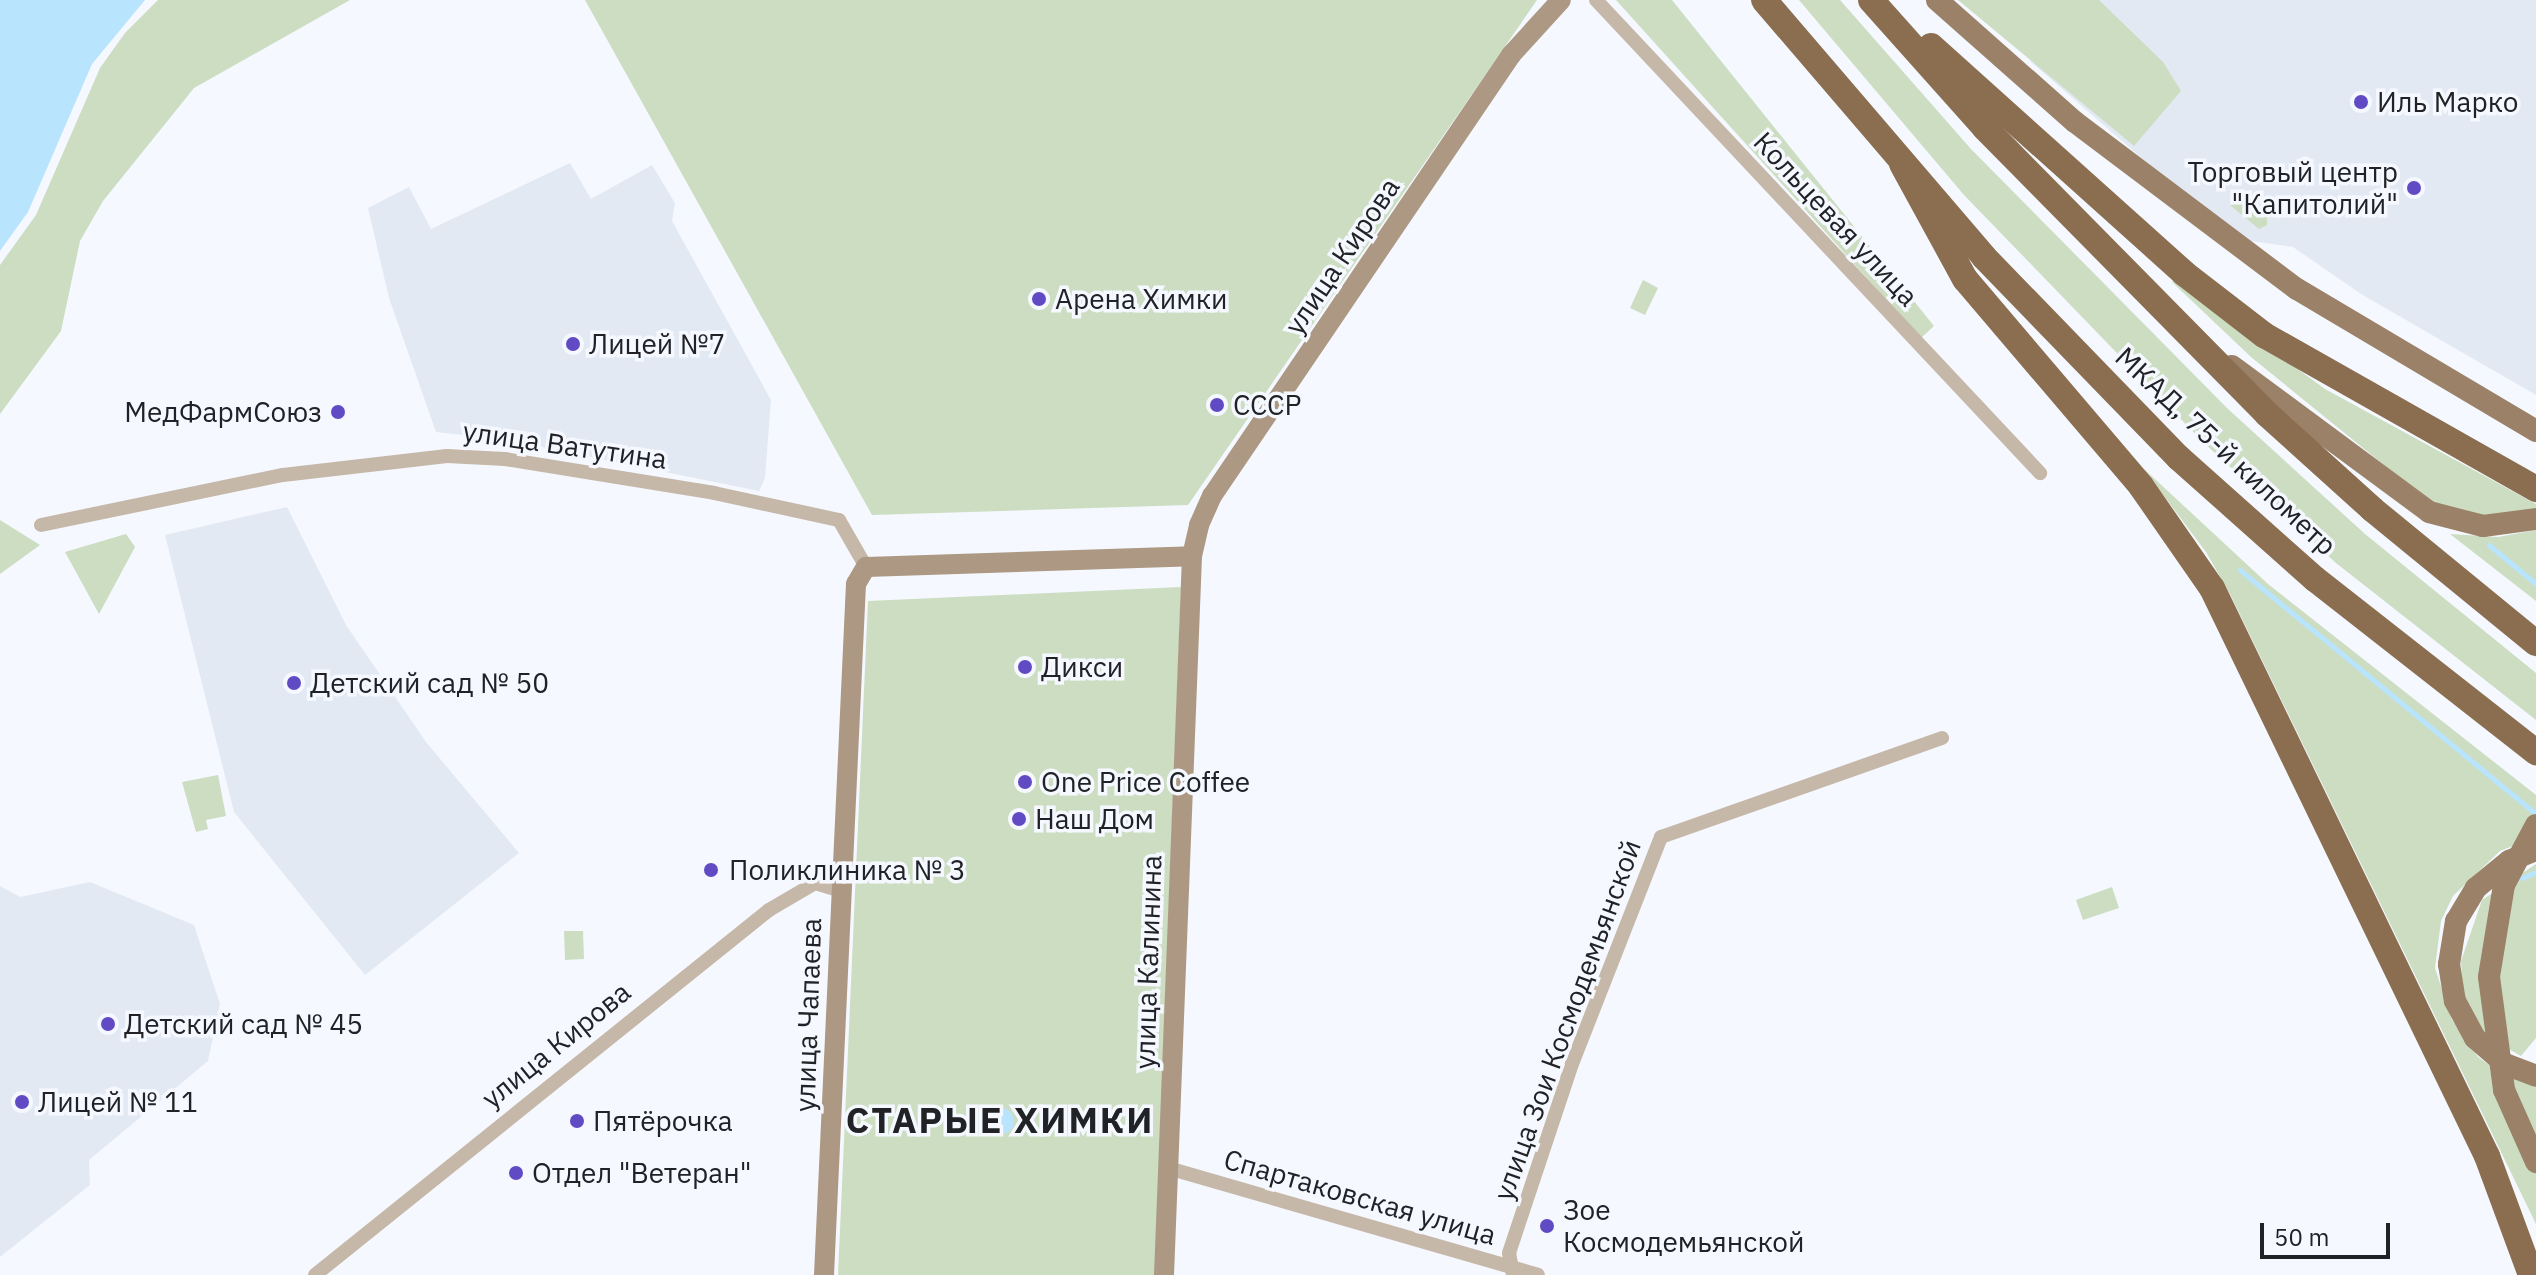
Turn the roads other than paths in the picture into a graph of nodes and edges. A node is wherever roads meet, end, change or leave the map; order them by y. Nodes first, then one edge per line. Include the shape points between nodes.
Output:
1 (1561, 0) edge
2 (1596, 0) edge
3 (1764, 0) edge
4 (1871, 0) edge
5 (1881, 0) edge
6 (1937, 0) edge
7 (1902, 164) junction
8 (2161, 312) junction
9 (2536, 431) edge
10 (2040, 473) dead end
11 (2536, 489) edge
12 (2536, 519) edge
13 (41, 525) dead end
14 (1192, 556) junction
15 (866, 567) junction
16 (2536, 643) edge
17 (1942, 738) dead end
18 (2536, 752) edge
19 (2536, 825) edge
20 (2536, 850) edge
21 (841, 891) junction
22 (2536, 1076) edge
23 (2536, 1162) edge
24 (1168, 1168) junction
25 (1513, 1271) edge
26 (315, 1275) edge
27 (824, 1275) edge
28 (1164, 1275) edge
29 (1538, 1275) edge
30 (2531, 1275) edge

1 - 14 street, улица Кирова via 1511,55 1212,496
2 - 10 street, Кольцевая улица
3 - 7 highway
4 - 8 highway, МКАД, 75-й километр
5 - 11 highway via 2185,274 2264,335
6 - 9 main road via 2075,122 2297,289
7 - 18 highway, МКАД, 75-й километр via 1984,257 2179,458 2315,579
7 - 30 highway via 1965,279 2141,486 2212,588 2487,1156
8 - 12 main road via 2429,512 2483,526
8 - 16 highway, МКАД, 75-й километр via 2360,498
13 - 15 street, улица Ватутина via 283,475 397,458 476,457 714,493 839,520
14 - 15 street
14 - 24 street, улица Калинина
15 - 21 street, улица Чапаева via 856,584 853,616
17 - 25 street, улица Зои Космодемьянской via 1661,837 1572,1064 1509,1253
19 - 23 main road, bridge via 2504,885 2489,977 2504,1090
20 - 22 main road via 2500,867 2476,888 2456,921 2449,964 2455,1001 2475,1038 2505,1064
21 - 26 street, улица Кирова via 815,883 769,910
21 - 27 street, улица Чапаева
24 - 25 street, Спартаковская улица
24 - 28 street, улица Калинина
25 - 29 street, Спартаковская улица

